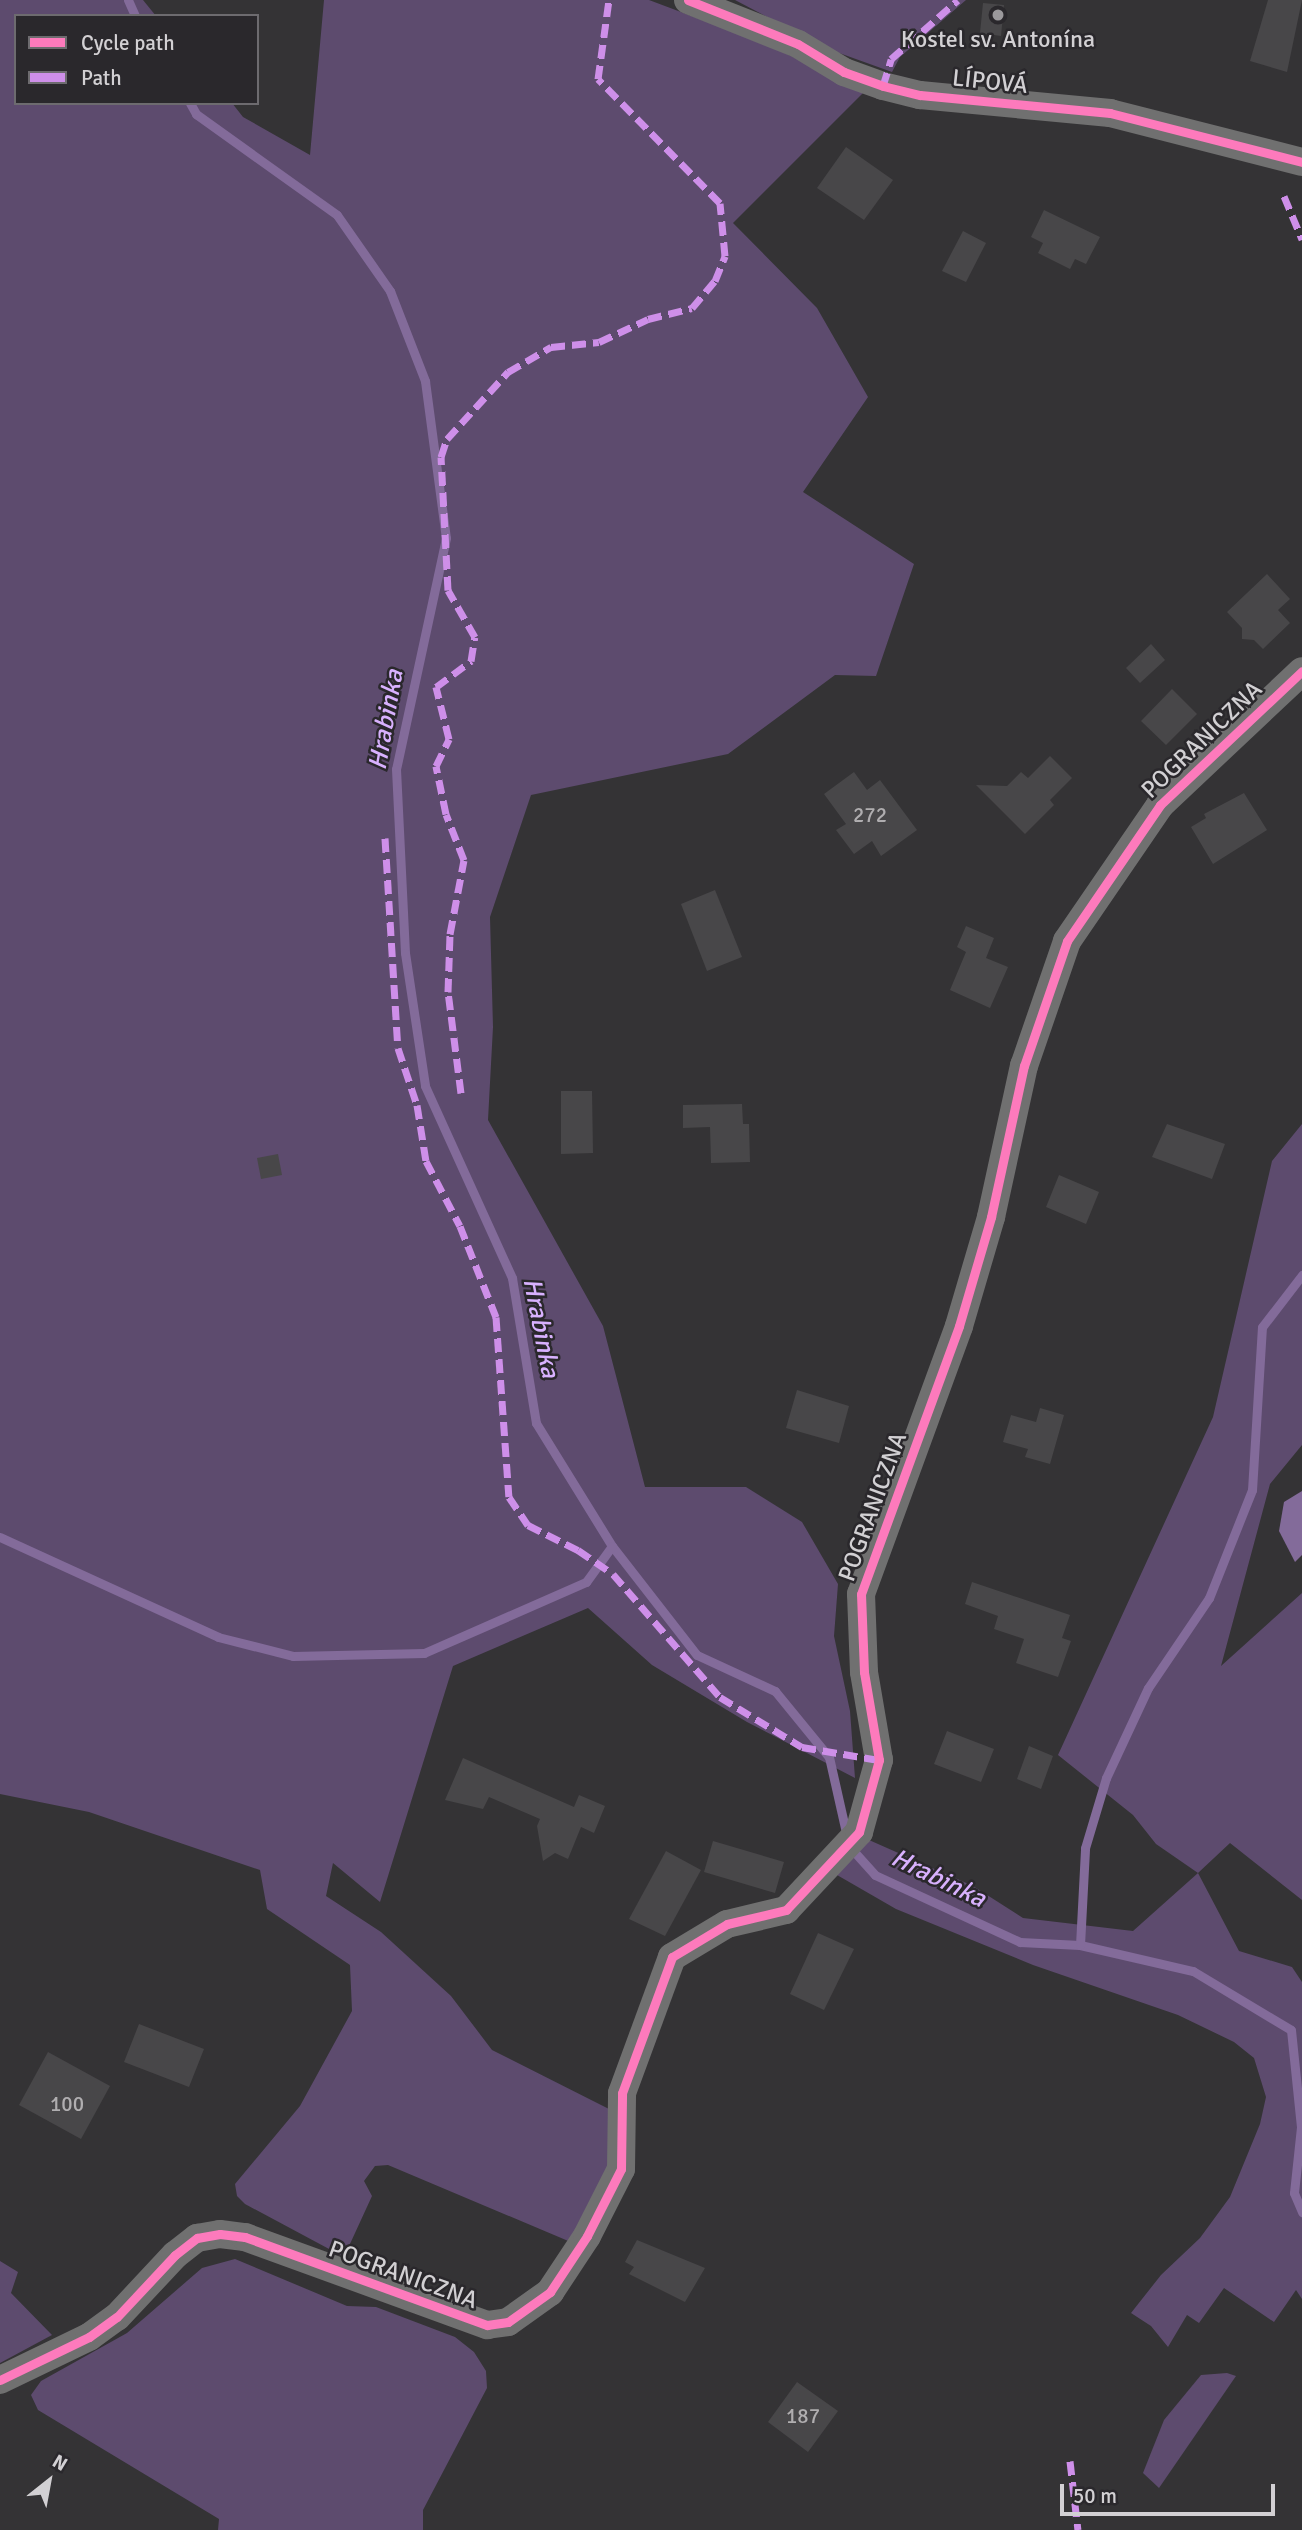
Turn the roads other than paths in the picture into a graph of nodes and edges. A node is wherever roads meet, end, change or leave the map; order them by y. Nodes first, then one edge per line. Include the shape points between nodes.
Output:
1 (688, 0) edge
2 (1302, 162) edge
3 (1302, 671) edge
4 (0, 2380) edge

1 - 2 street, LÍPOVÁ via 798,44 844,72 883,86 920,94 1110,113
3 - 4 street, POGRANICZNA via 1160,805 1067,942 1024,1066 991,1217 959,1326 861,1594 864,1672 879,1760 859,1832 786,1910 727,1924 672,1958 622,2093 621,2169 587,2236 550,2292 521,2316 487,2325 245,2237 220,2234 197,2238 175,2255 117,2316 89,2337

